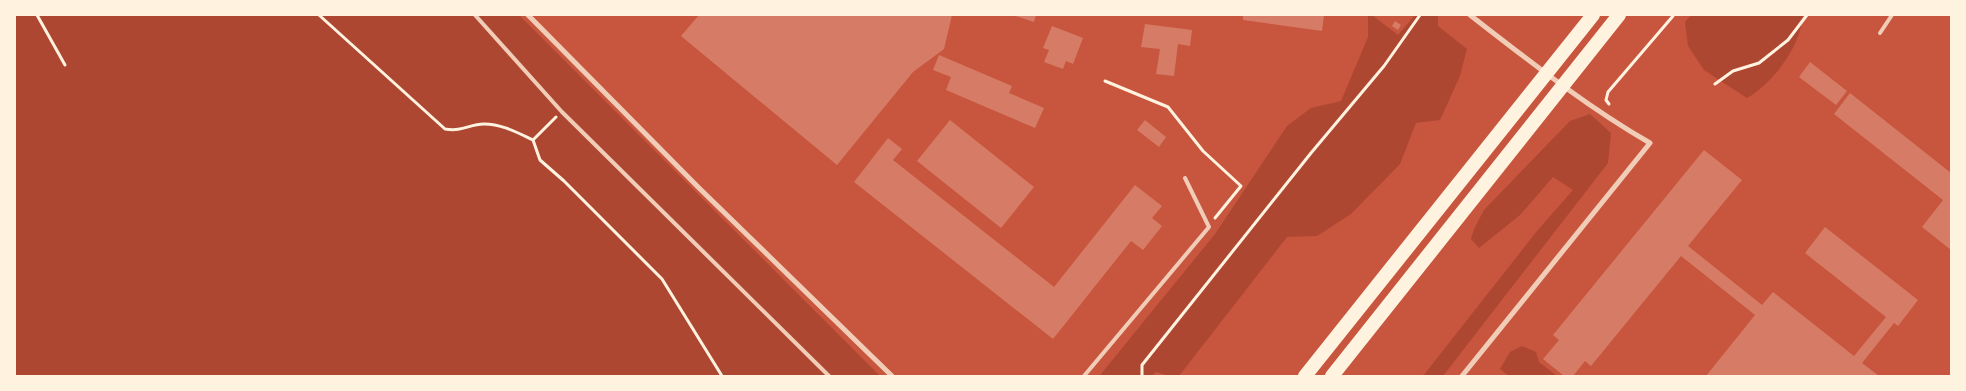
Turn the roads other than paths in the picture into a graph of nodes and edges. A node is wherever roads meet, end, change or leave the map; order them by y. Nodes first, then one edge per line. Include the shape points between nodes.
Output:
1 (475, 15) edge
2 (528, 15) edge
3 (1470, 15) edge
4 (1592, 15) edge
5 (1618, 15) edge
6 (1892, 15) edge
7 (1880, 34) dead end
8 (1545, 74) junction
9 (1561, 85) junction
10 (1186, 178) dead end
11 (829, 376) edge
12 (892, 376) edge
13 (1084, 376) edge
14 (1305, 376) edge
15 (1332, 376) edge
16 (1462, 376) edge

1 - 11 lane via 562,112
2 - 12 street via 698,188
3 - 8 street
4 - 8 highway
5 - 9 highway
6 - 7 lane
8 - 9 street
8 - 14 highway
9 - 15 highway
9 - 16 street via 1650,143
10 - 13 lane via 1209,227

